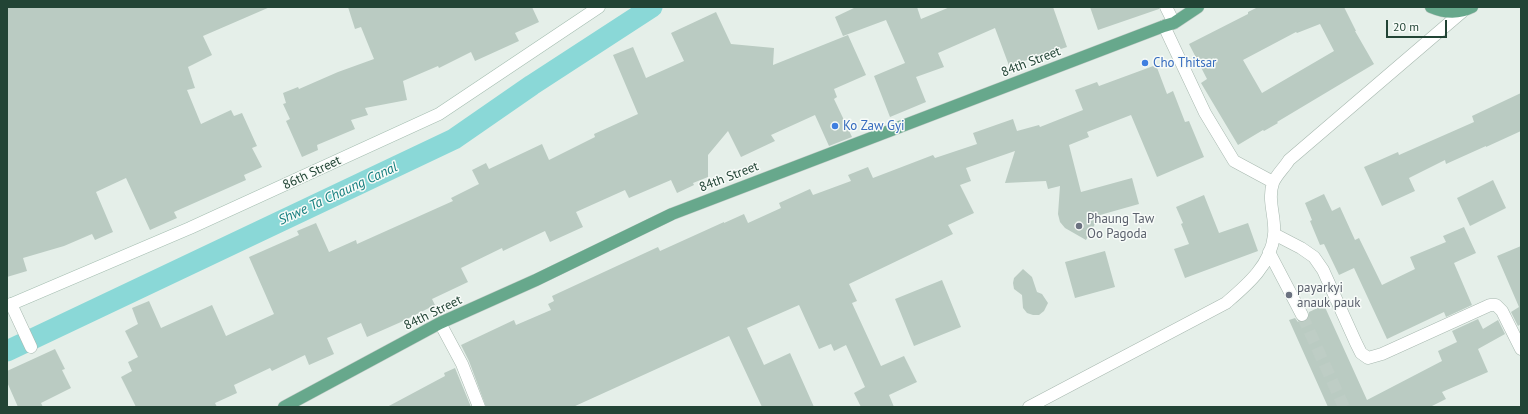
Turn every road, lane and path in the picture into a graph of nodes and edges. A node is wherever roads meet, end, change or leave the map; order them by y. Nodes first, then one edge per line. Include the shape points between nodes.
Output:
1 (599, 7) edge
2 (1166, 7) edge
3 (1198, 7) edge
4 (1430, 7) edge
5 (1467, 9) edge
6 (1169, 24) junction
7 (1273, 182) junction
8 (1274, 234) junction
9 (1269, 252) junction
10 (9, 305) edge
11 (1302, 315) tunnel mouth
12 (440, 323) junction
13 (31, 347) dead end
14 (1521, 349) edge
15 (284, 407) edge
16 (479, 407) edge
17 (1029, 407) edge

1 - 10 street, 86th Street via 439,114 190,228
2 - 6 street
3 - 6 main road, 84th Street
4 - 5 main road via 1446,12
5 - 7 street via 1289,160
6 - 7 street via 1205,113 1234,160
6 - 12 main road, 84th Street via 672,214
7 - 8 street via 1271,204
8 - 9 street
8 - 14 street via 1314,257 1323,270 1361,353 1368,358 1490,305 1496,305 1502,311
9 - 11 street
9 - 17 street via 1259,271 1226,303
10 - 13 street
12 - 15 main road, 84th Street
12 - 16 street via 462,364

